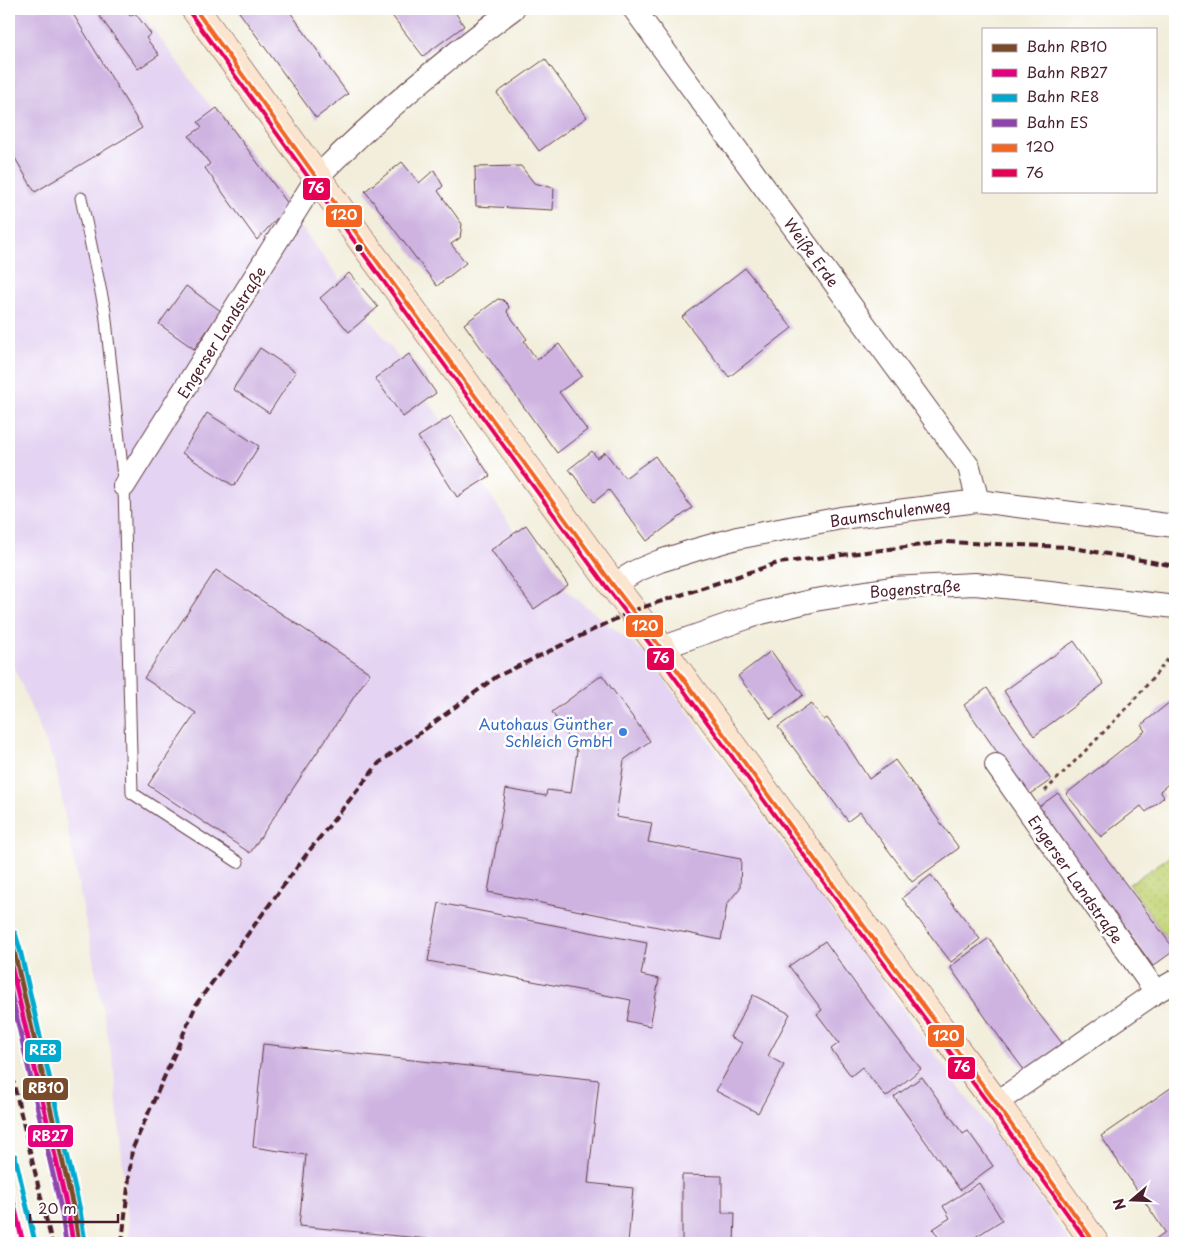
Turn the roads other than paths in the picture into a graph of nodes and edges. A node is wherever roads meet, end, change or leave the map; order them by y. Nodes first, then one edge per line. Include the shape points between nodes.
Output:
1 (195, 9) edge
2 (513, 9) edge
3 (634, 9) edge
4 (317, 177) junction
5 (82, 198) dead end
6 (124, 486) junction
7 (978, 501) junction
8 (1175, 526) edge
9 (613, 585) junction
10 (1175, 607) edge
11 (661, 648) junction
12 (996, 765) dead end
13 (238, 862) dead end
14 (1175, 981) edge
15 (1156, 992) junction
16 (996, 1103) junction
17 (1095, 1243) edge

1 - 4 main road
2 - 4 street, Engerser Landstraße via 459,50 350,143
3 - 7 street, Weiße Erde via 969,467
4 - 6 street, Engerser Landstraße
4 - 9 main road
5 - 6 lane via 105,311
6 - 13 lane via 132,792
7 - 8 street, Baumschulenweg
7 - 9 street, Baumschulenweg via 841,518 738,538 660,561
9 - 11 main road
10 - 11 street, Bogenstraße via 976,584 891,588 815,600 761,614
11 - 16 main road
12 - 15 street, Engerser Landstraße
14 - 15 street
15 - 16 street
16 - 17 main road

